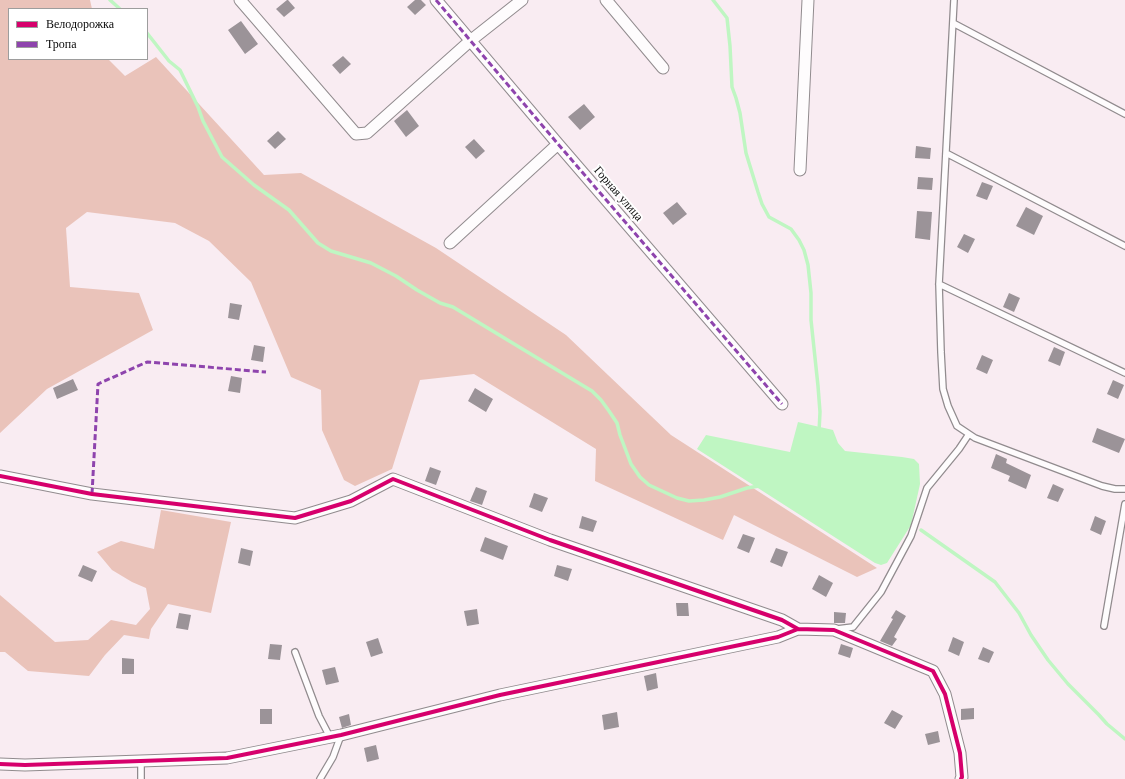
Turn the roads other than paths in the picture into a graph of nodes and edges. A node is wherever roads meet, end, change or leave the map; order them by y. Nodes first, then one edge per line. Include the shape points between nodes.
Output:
1 (436, 0) edge
2 (522, 0) edge
3 (606, 0) edge
4 (808, 0) edge
5 (954, 0) edge
6 (247, 2) edge
7 (953, 23) junction
8 (470, 41) junction
9 (663, 68) dead end
10 (1125, 114) edge
11 (558, 144) junction
12 (946, 153) junction
13 (800, 170) dead end
14 (450, 243) dead end
15 (1125, 246) edge
16 (939, 284) junction
17 (1125, 373) edge
18 (782, 404) dead end
19 (969, 434) junction
20 (0, 476) edge
21 (1125, 489) edge
22 (1125, 504) edge
23 (1104, 626) dead end
24 (798, 628) junction
25 (834, 630) junction
26 (295, 652) dead end
27 (335, 736) junction
28 (141, 761) junction
29 (0, 764) edge
30 (141, 779) edge
31 (320, 779) edge
32 (961, 779) edge

1 - 8 street, Горная улица
2 - 8 street
3 - 9 street
4 - 13 street
5 - 7 lane
6 - 8 street via 356,134 367,133
7 - 10 lane
7 - 12 lane
8 - 11 street, Горная улица
11 - 14 street
11 - 18 street, Горная улица
12 - 15 lane
12 - 16 lane
16 - 17 lane
16 - 19 lane via 943,388 957,426
19 - 21 lane via 1102,486
19 - 25 lane via 927,488 911,536 881,592 853,627
20 - 24 street via 92,494 295,518 351,501 393,479 550,540 782,620
22 - 23 lane
24 - 25 street
24 - 27 street via 778,637 500,695
25 - 32 street via 933,671 945,694 960,753
26 - 27 lane via 319,716
27 - 28 street via 227,758
27 - 31 lane via 333,757
28 - 29 street
28 - 30 lane

